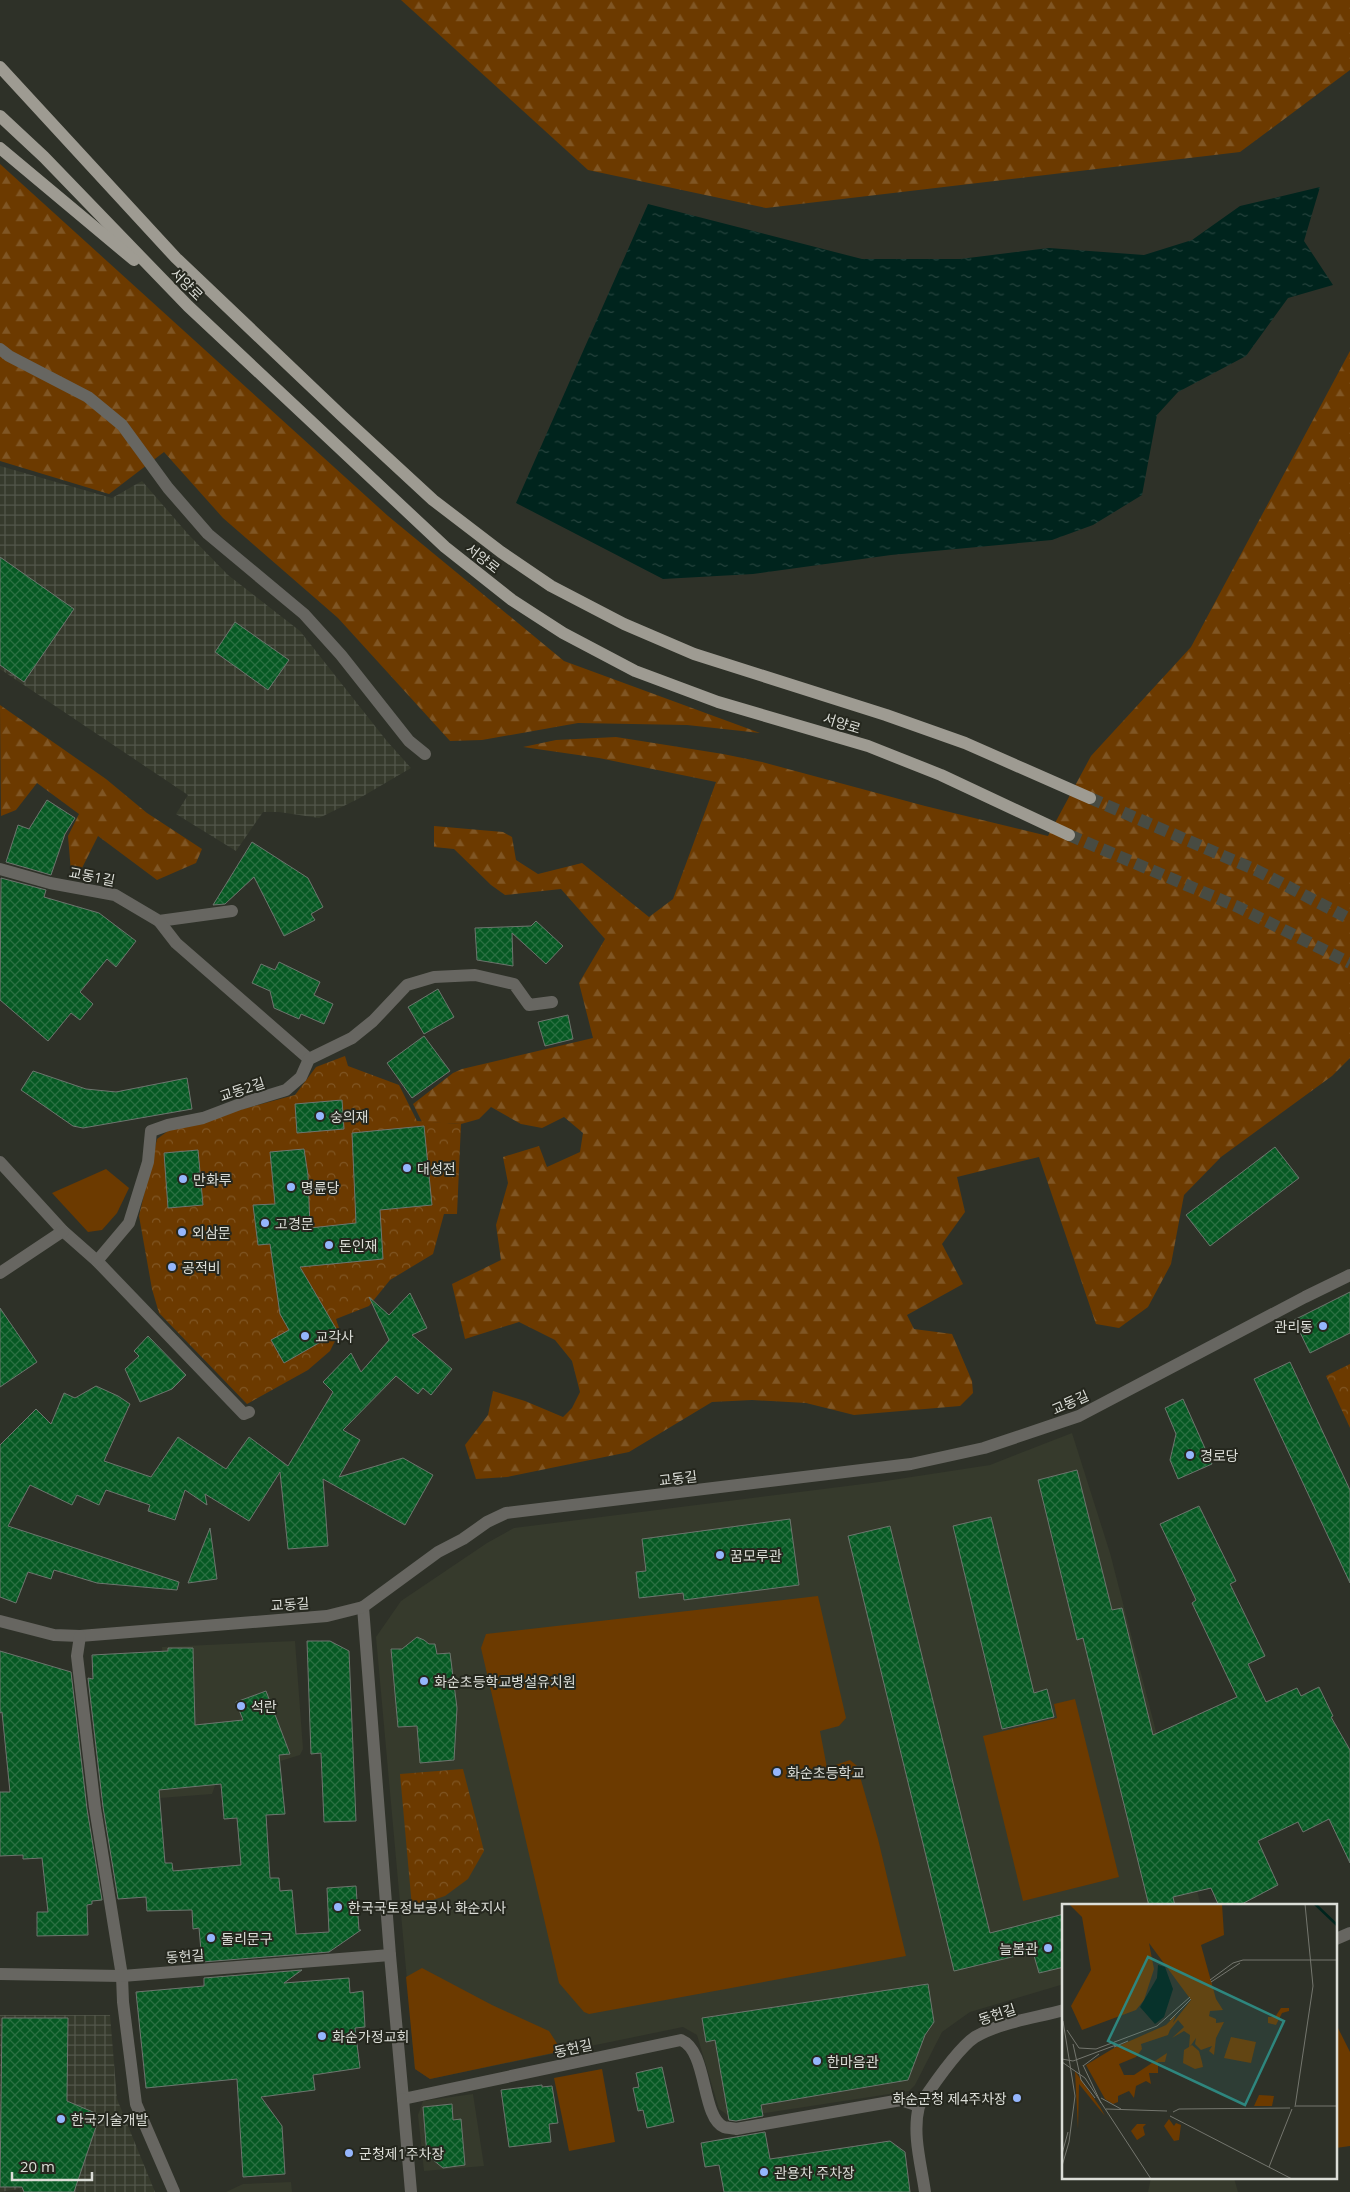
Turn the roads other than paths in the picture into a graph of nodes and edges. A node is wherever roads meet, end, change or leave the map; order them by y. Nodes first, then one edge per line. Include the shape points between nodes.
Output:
1 (0, 67) edge
2 (0, 116) edge
3 (0, 148) edge
4 (188, 306) junction
5 (0, 349) edge
6 (425, 754) dead end
7 (1090, 798) tunnel mouth
8 (1069, 835) tunnel mouth
9 (0, 869) edge
10 (232, 911) dead end
11 (159, 921) junction
12 (552, 1002) dead end
13 (309, 1059) junction
14 (0, 1162) edge
15 (63, 1231) junction
16 (97, 1261) junction
17 (0, 1273) edge
18 (1350, 1275) edge
19 (249, 1412) dead end
20 (363, 1607) junction
21 (0, 1621) edge
22 (80, 1636) junction
23 (1350, 1933) edge
24 (1338, 1938) edge
25 (390, 1955) junction
26 (0, 1974) edge
27 (122, 1976) junction
28 (1062, 2011) edge
29 (403, 2099) junction
30 (919, 2106) junction
31 (174, 2192) edge
32 (411, 2192) edge
33 (925, 2192) edge

1 - 7 main road, 서양로 via 176,258 433,500 551,586 624,624 694,654 965,743
2 - 4 main road, 서양로
3 - 4 main road
4 - 8 main road, 서양로 via 445,547 512,600 563,634 635,671 718,702 868,746 941,775
5 - 6 street via 88,397 122,425 168,488 208,534 304,614 341,655 408,741
9 - 11 street, 교동1길 via 50,883 115,894
10 - 11 street
11 - 13 street, 교동1길 via 176,942
12 - 13 street via 529,1005 514,984 475,975 434,977 407,985 373,1022 352,1038
13 - 16 street, 교동2길 via 301,1077 286,1090 203,1118 151,1131 148,1162 129,1223
14 - 15 street
15 - 16 street
15 - 17 street
16 - 19 street via 244,1414
18 - 20 street, 교동길 via 1079,1416 1033,1433 959,1455 911,1464 506,1513 438,1552
20 - 22 street, 교동길 via 327,1616
20 - 25 street
21 - 22 street, 교동길 via 54,1635
22 - 27 street via 77,1656 95,1808
23 - 24 street
25 - 27 street, 동헌길
25 - 29 street
26 - 27 street, 동헌길
27 - 31 street via 136,2104
28 - 30 street, 동헌길 via 999,2027 973,2038
29 - 30 street, 동헌길 via 681,2040 693,2048 714,2117 722,2126 736,2129 901,2100
29 - 32 street
30 - 33 street via 916,2136

